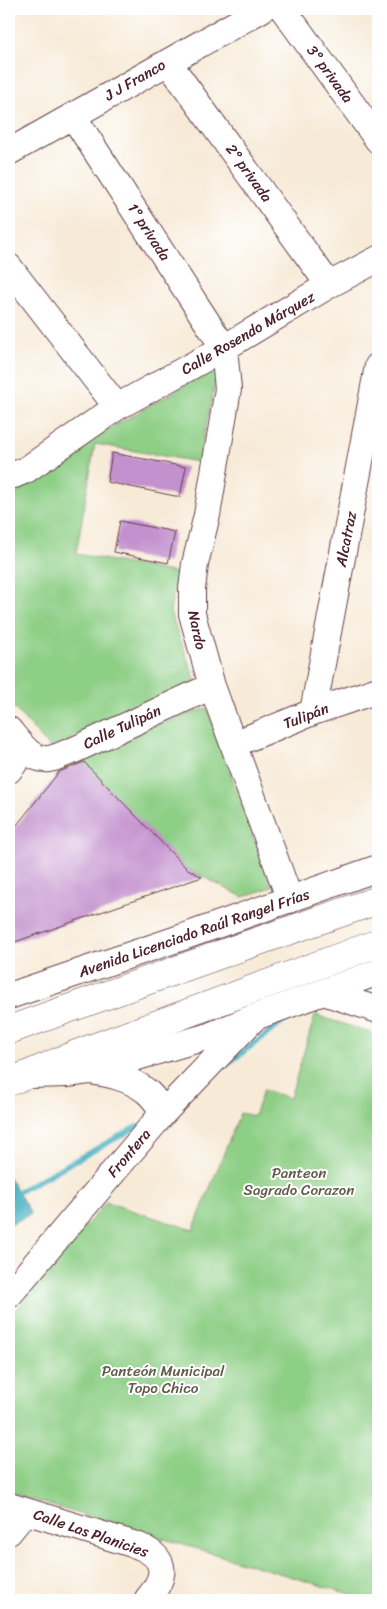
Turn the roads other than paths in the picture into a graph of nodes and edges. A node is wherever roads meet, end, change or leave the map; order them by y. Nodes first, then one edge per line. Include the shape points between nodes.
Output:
1 (262, 9) edge
2 (283, 9) edge
3 (168, 62) junction
4 (73, 116) junction
5 (378, 140) edge
6 (9, 152) edge
7 (378, 259) edge
8 (9, 267) edge
9 (329, 285) junction
10 (224, 348) junction
11 (378, 366) edge
12 (117, 406) junction
13 (9, 474) edge
14 (212, 686) junction
15 (378, 690) edge
16 (313, 712) junction
17 (22, 744) edge
18 (234, 744) junction
19 (9, 770) edge
20 (378, 868) edge
21 (290, 900) junction
22 (378, 900) edge
23 (378, 944) edge
24 (378, 972) edge
25 (323, 992) junction
26 (9, 996) edge
27 (378, 1010) edge
28 (255, 1017) junction
29 (9, 1030) edge
30 (90, 1071) junction
31 (18, 1078) edge
32 (164, 1112) junction
33 (9, 1295) edge
34 (18, 1508) edge
35 (9, 1532) edge
36 (148, 1600) edge

1 - 3 street, J J Franco
2 - 5 street, 3° privada
3 - 4 street, J J Franco
3 - 9 street, 2° privada
4 - 6 street, J J Franco
4 - 10 street, 1° privada
7 - 9 street, Calle Rosendo Márquez
8 - 12 street
9 - 10 street, Calle Rosendo Márquez
10 - 12 street, Calle Rosendo Márquez
10 - 14 street, Nardo via 228,389 192,589 192,614
11 - 16 street, Alcatraz
12 - 13 street, Calle Rosendo Márquez via 26,470
14 - 17 street, Calle Tulipán via 49,759
14 - 18 street, Nardo
15 - 16 street, Tulipán
16 - 18 street, Tulipán
17 - 19 street
18 - 21 street, Nardo
20 - 21 street, Avenida Licenciado Raúl Rangel Frías
21 - 26 street, Avenida Licenciado Raúl Rangel Frías
22 - 29 main road
23 - 31 main road via 251,988
24 - 25 street
25 - 27 street
25 - 28 street
28 - 30 street via 209,1036
28 - 32 street, Frontera
30 - 31 street
30 - 32 street via 113,1075 140,1087
32 - 33 street, Frontera
34 - 35 street
34 - 36 street, Calle Las Planicies via 156,1555 161,1571 159,1582

